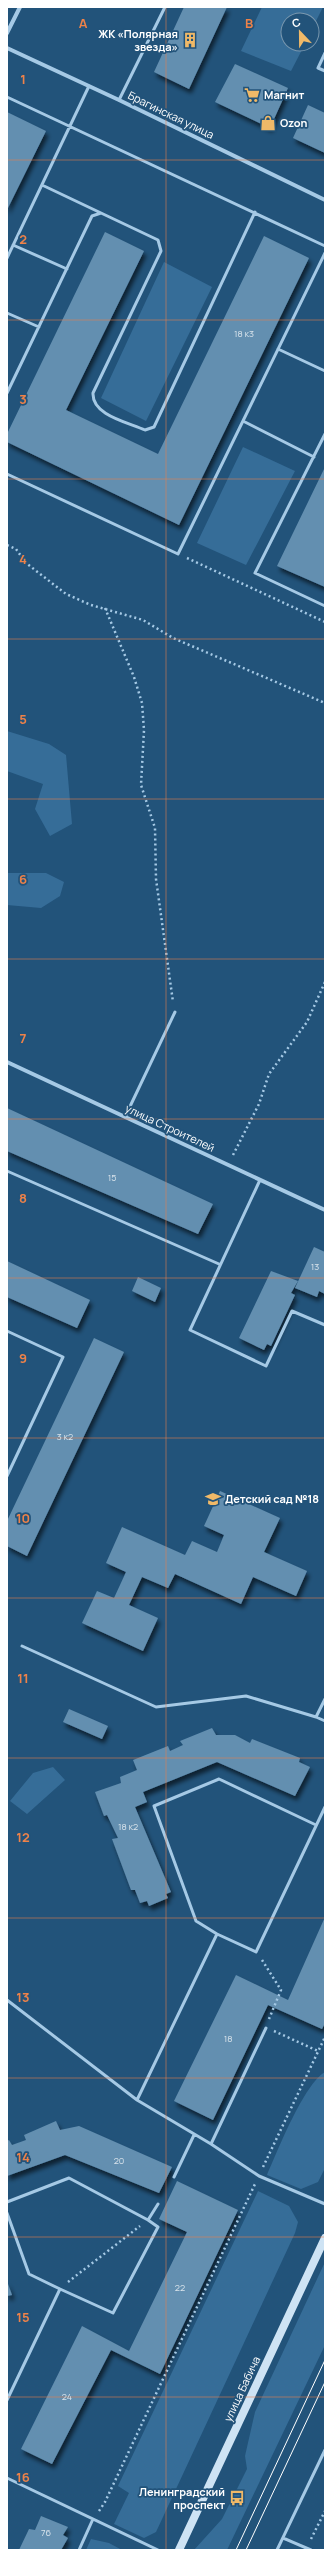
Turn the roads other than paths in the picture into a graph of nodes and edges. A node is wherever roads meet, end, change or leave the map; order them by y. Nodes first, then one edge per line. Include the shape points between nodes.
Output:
1 (20, 7) edge
2 (165, 7) edge
3 (7, 33) edge
4 (7, 48) edge
5 (325, 53) edge
6 (325, 71) edge
7 (89, 86) junction
8 (7, 97) edge
9 (119, 100) junction
10 (70, 126) junction
11 (42, 185) junction
12 (325, 200) edge
13 (255, 212) junction
14 (101, 213) junction
15 (14, 245) junction
16 (325, 246) edge
17 (325, 253) edge
18 (7, 258) edge
19 (67, 269) junction
20 (7, 313) edge
21 (39, 327) junction
22 (278, 350) junction
23 (325, 371) edge
24 (9, 385) edge
25 (7, 393) edge
26 (243, 421) junction
27 (325, 434) edge
28 (314, 457) junction
29 (7, 474) edge
30 (325, 606) edge
31 (175, 1012) road end
32 (7, 1062) edge
33 (125, 1117) junction
34 (7, 1171) edge
35 (260, 1180) junction
36 (325, 1210) edge
37 (220, 1264) junction
38 (325, 1324) edge
39 (7, 1331) edge
40 (7, 1476) edge
41 (22, 1646) dead end
42 (325, 1699) edge
43 (316, 1717) junction
44 (325, 1721) edge
45 (325, 1807) edge
46 (316, 1825) junction
47 (217, 1934) junction
48 (7, 2000) edge
49 (266, 2028) road end
50 (137, 2100) junction
51 (194, 2135) junction
52 (211, 2144) junction
53 (174, 2177) dead end
54 (7, 2202) edge
55 (158, 2204) dead end
56 (325, 2204) edge
57 (7, 2213) edge
58 (148, 2220) junction
59 (325, 2238) edge
60 (60, 2289) junction
61 (7, 2400) edge
62 (325, 2450) edge
63 (7, 2478) edge
64 (93, 2519) junction
65 (283, 2538) junction
66 (79, 2550) edge
67 (158, 2550) edge
68 (179, 2550) edge
69 (277, 2550) edge
70 (311, 2550) edge

1 - 3 street
2 - 9 lane
4 - 7 street, Брагинская улица
5 - 6 lane via 318,68
7 - 9 street, Брагинская улица
7 - 10 lane
8 - 10 lane
9 - 12 street, Брагинская улица
10 - 11 lane
10 - 13 lane
11 - 14 lane
11 - 15 lane
13 - 14 lane via 154,427 144,430 98,410 92,401 93,393 161,251 161,244 158,240
13 - 16 lane
14 - 19 lane via 92,216
15 - 18 lane
15 - 19 lane
17 - 22 lane
19 - 21 lane
20 - 21 lane
21 - 24 lane
22 - 23 lane
22 - 26 lane
24 - 25 lane
26 - 28 lane
26 - 29 lane via 178,554
27 - 28 lane
28 - 30 lane via 255,573
31 - 33 lane
32 - 33 street, улица Строителей
33 - 35 street, улица Строителей
34 - 37 lane
35 - 36 street, улица Строителей
35 - 37 lane
37 - 38 lane via 190,1330 266,1366 292,1310
39 - 40 lane via 63,1357
41 - 43 lane via 156,1707 246,1696
42 - 43 lane
43 - 44 lane
45 - 46 lane
46 - 47 lane via 256,1952
46 - 47 lane via 219,1779 154,1806 196,1921
47 - 50 lane
48 - 50 lane
49 - 52 lane
50 - 51 lane
51 - 52 lane
51 - 53 lane
52 - 56 lane via 259,2176
54 - 58 lane via 68,2178
55 - 58 lane
57 - 60 lane via 29,2274
58 - 60 lane via 158,2227 113,2313
59 - 68 street, улица Бабича
60 - 61 lane
62 - 65 lane
63 - 64 lane
64 - 66 lane
64 - 67 lane
65 - 69 lane
65 - 70 lane

